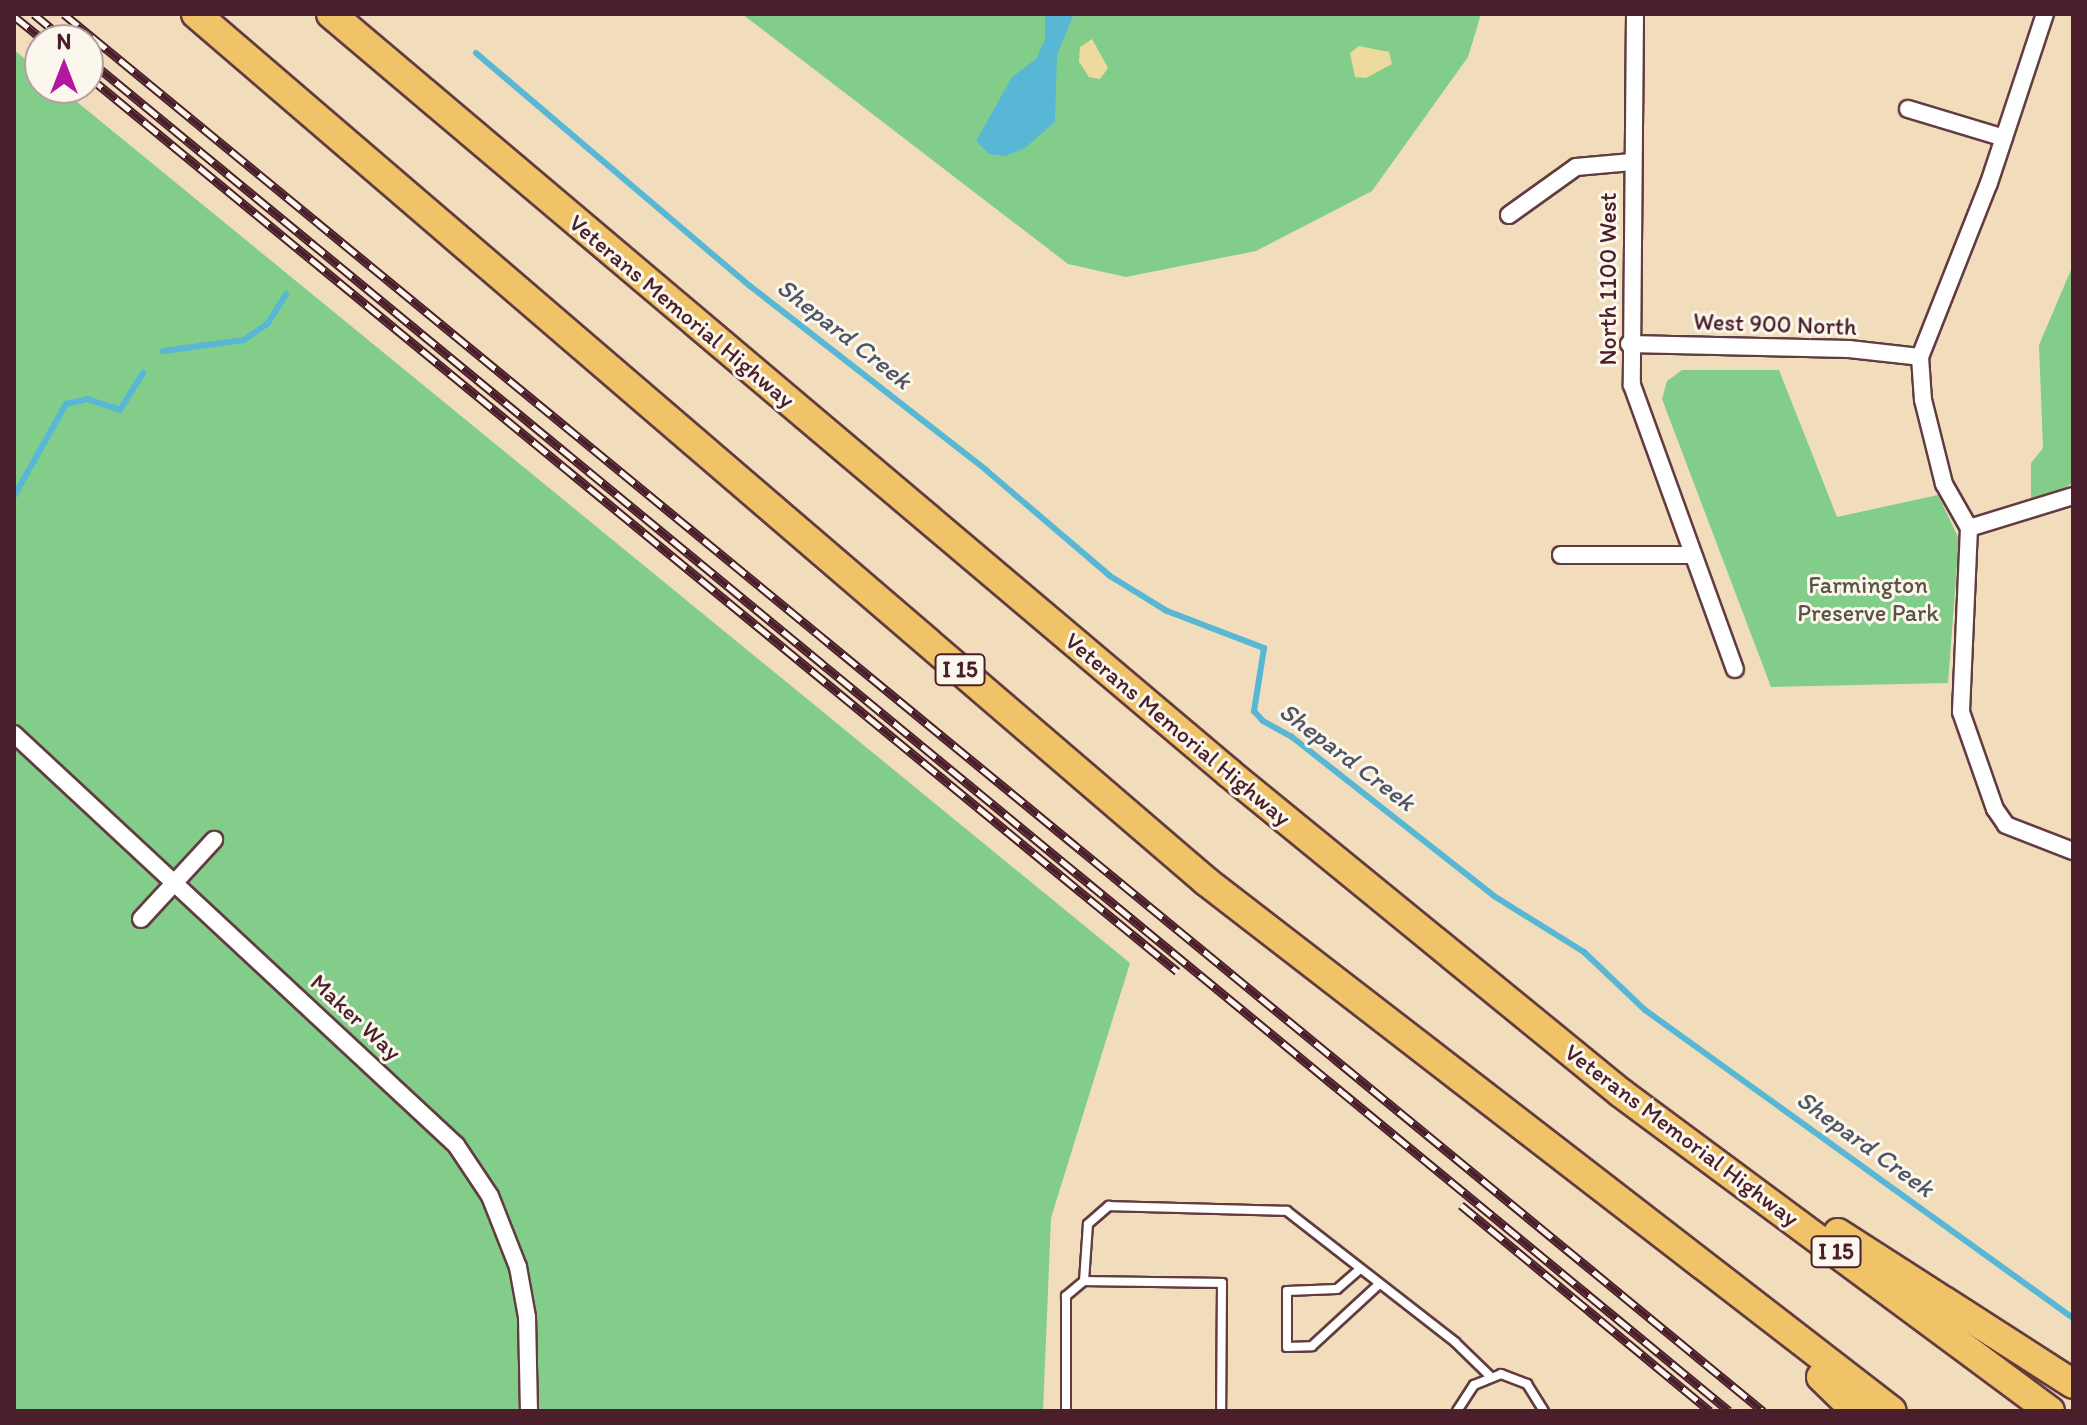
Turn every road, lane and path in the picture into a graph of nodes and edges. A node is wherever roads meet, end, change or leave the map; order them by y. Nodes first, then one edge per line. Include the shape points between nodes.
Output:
1 (196, 14) edge
2 (331, 14) edge
3 (1635, 14) edge
4 (2045, 14) edge
5 (1908, 109) dead end
6 (2004, 138) junction
7 (1632, 162) junction
8 (1509, 215) dead end
9 (1629, 344) junction
10 (1920, 357) junction
11 (2073, 496) edge
12 (1969, 528) junction
13 (1561, 555) dead end
14 (1692, 555) junction
15 (1735, 669) dead end
16 (14, 734) edge
17 (214, 840) dead end
18 (2073, 851) edge
19 (175, 882) junction
20 (141, 919) dead end
21 (1621, 1093) junction
22 (1360, 1269) junction
23 (1084, 1281) junction
24 (1378, 1285) junction
25 (1744, 1301) junction
26 (1491, 1377) junction
27 (2073, 1384) edge
28 (529, 1411) edge
29 (1066, 1411) edge
30 (1221, 1411) edge
31 (1457, 1411) edge
32 (1544, 1411) edge
33 (1856, 1411) edge
34 (1892, 1411) edge
35 (2050, 1411) edge

1 - 25 highway, I 15 via 1207,882
2 - 21 highway, Veterans Memorial Highway / I 15 via 1229,773
3 - 7 street, North 1100 West
4 - 6 street
5 - 6 street
6 - 10 street
7 - 8 street via 1576,167
7 - 9 street, North 1100 West
9 - 10 street, West 900 North via 1849,349
9 - 14 street, North 1100 West via 1632,385 1643,424
10 - 12 street via 1923,400 1944,484
11 - 12 street
12 - 18 street via 1961,712 2006,825
13 - 14 street
14 - 15 street, North 1100 West
16 - 19 street, Maker Way
17 - 19 street
19 - 20 street
19 - 28 street, Maker Way via 435,1122 474,1169 501,1218 518,1267 528,1330
21 - 27 highway
21 - 35 highway, Veterans Memorial Highway / I 15
22 - 23 lane via 1287,1211 1109,1206 1088,1224
22 - 24 lane
22 - 24 lane via 1337,1289 1287,1291 1287,1347 1312,1346
23 - 29 lane via 1066,1296
23 - 30 lane via 1222,1283
24 - 26 lane via 1455,1342
25 - 33 highway
25 - 34 highway, I 15
26 - 31 lane via 1474,1385
26 - 32 lane via 1501,1374 1527,1384

